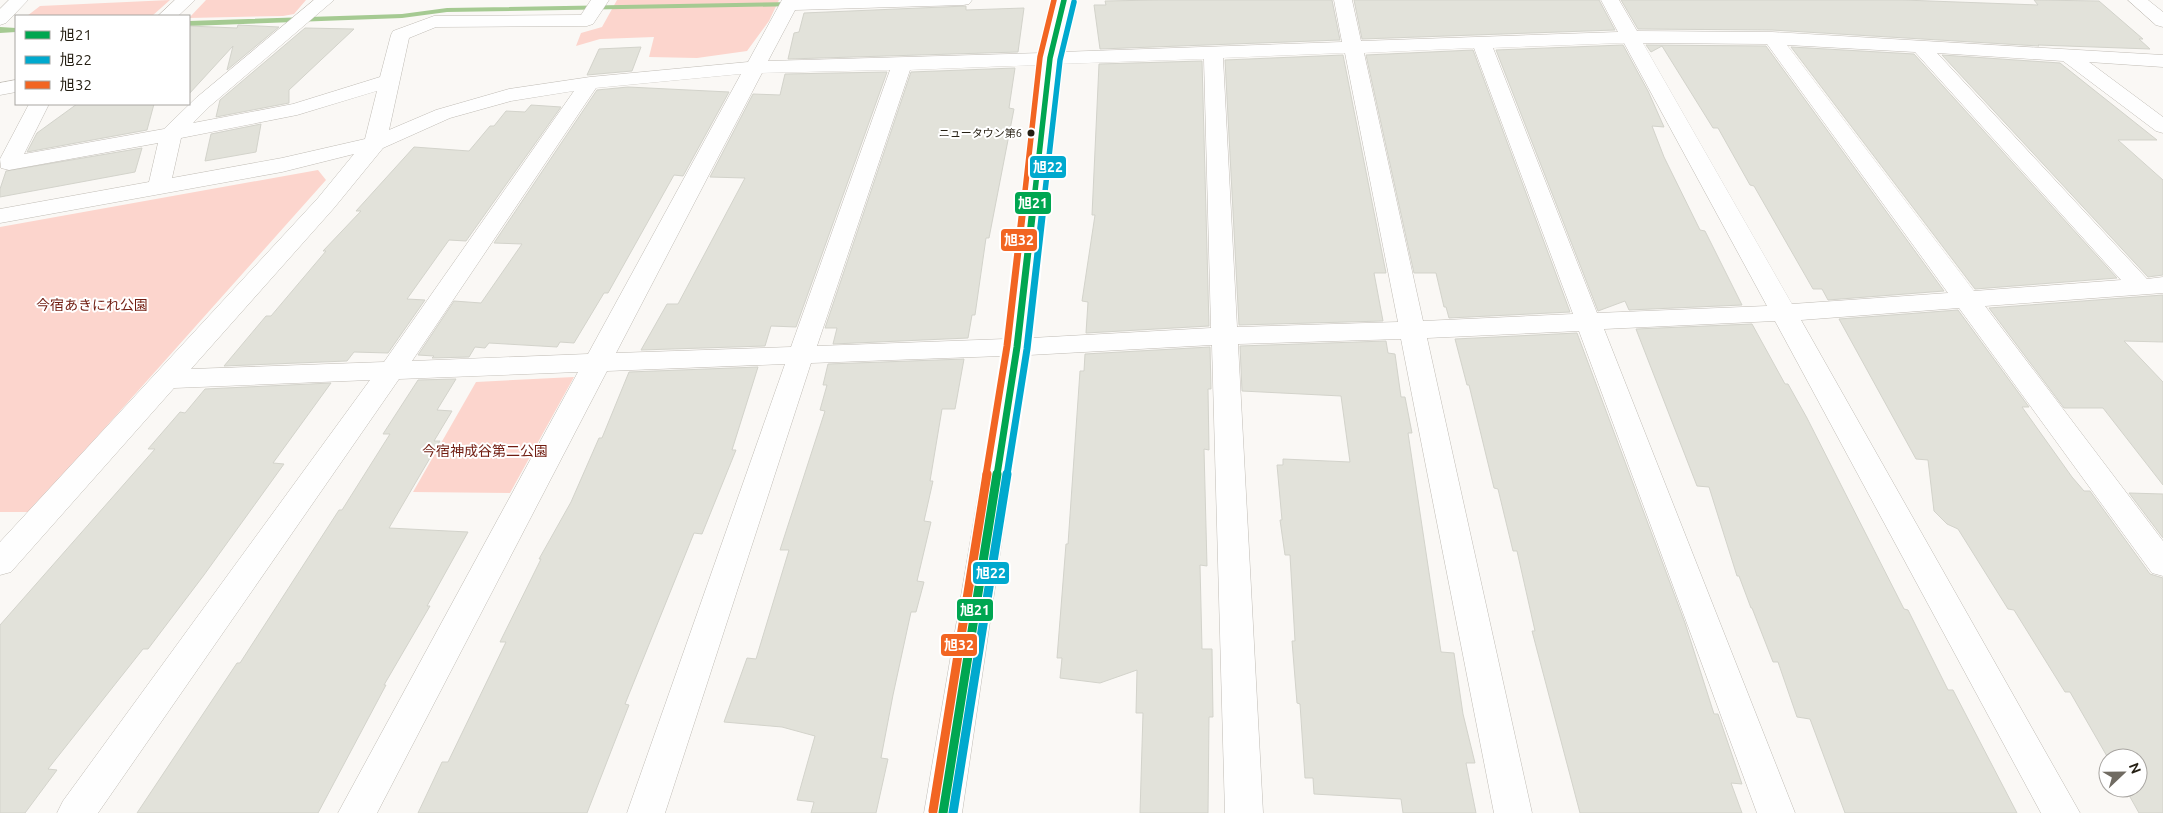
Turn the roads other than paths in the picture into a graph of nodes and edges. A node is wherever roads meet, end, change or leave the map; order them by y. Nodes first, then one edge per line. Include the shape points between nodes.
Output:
1 (19, 0) edge
2 (186, 0) edge
3 (325, 0) edge
4 (600, 0) edge
5 (963, 0) edge
6 (1064, 0) edge
7 (1342, 0) edge
8 (1610, 0) edge
9 (2138, 0) edge
10 (790, 2) edge
11 (168, 15) edge
12 (0, 18) edge
13 (2163, 22) edge
14 (1631, 37) junction
15 (1772, 38) junction
16 (1481, 42) junction
17 (1920, 46) junction
18 (1352, 47) junction
19 (1213, 52) junction
20 (2067, 55) junction
21 (1050, 58) junction
22 (2163, 61) edge
23 (902, 64) junction
24 (755, 67) junction
25 (389, 81) junction
26 (590, 83) junction
27 (15, 86) edge
28 (0, 88) edge
29 (38, 105) edge
30 (2163, 127) edge
31 (171, 134) junction
32 (375, 143) junction
33 (158, 187) junction
34 (0, 216) edge
35 (2152, 286) edge
36 (1968, 300) junction
37 (1784, 313) junction
38 (1587, 320) junction
39 (1412, 330) junction
40 (1225, 336) junction
41 (1017, 347) junction
42 (801, 355) junction
43 (597, 363) junction
44 (391, 371) junction
45 (165, 379) junction
46 (0, 563) edge
47 (2163, 564) edge
48 (76, 813) edge
49 (357, 813) edge
50 (646, 813) edge
51 (943, 813) edge
52 (1244, 813) edge
53 (1513, 813) edge
54 (1776, 813) edge
55 (2061, 813) edge

1 - 12 street
2 - 11 street
3 - 31 street via 203,102
4 - 25 street via 587,20 434,22 400,35
5 - 10 street
6 - 21 street
7 - 18 street
8 - 14 street
9 - 13 street
10 - 24 street
14 - 15 street
14 - 16 street
14 - 37 street
15 - 17 street
15 - 36 street
16 - 18 street
16 - 38 street
17 - 20 street
17 - 35 street
18 - 19 street
18 - 39 street
19 - 21 street
19 - 40 street
20 - 22 street
20 - 30 street
21 - 23 street
21 - 41 street
23 - 24 street
23 - 42 street
24 - 26 street
24 - 43 street
25 - 31 street via 298,109
25 - 32 street
26 - 32 street via 508,96 443,114
26 - 44 street
27 - 28 street
29 - 31 street via 9,163
31 - 33 street
32 - 33 street via 282,165
32 - 45 street via 326,203
33 - 34 street
35 - 36 street
36 - 37 street
36 - 47 street
37 - 38 street
37 - 55 street
38 - 39 street
38 - 54 street
39 - 40 street
39 - 53 street
40 - 41 street
40 - 52 street
41 - 42 street
41 - 51 street
42 - 43 street
42 - 50 street
43 - 44 street
43 - 49 street
44 - 45 street
44 - 48 street
45 - 46 street

